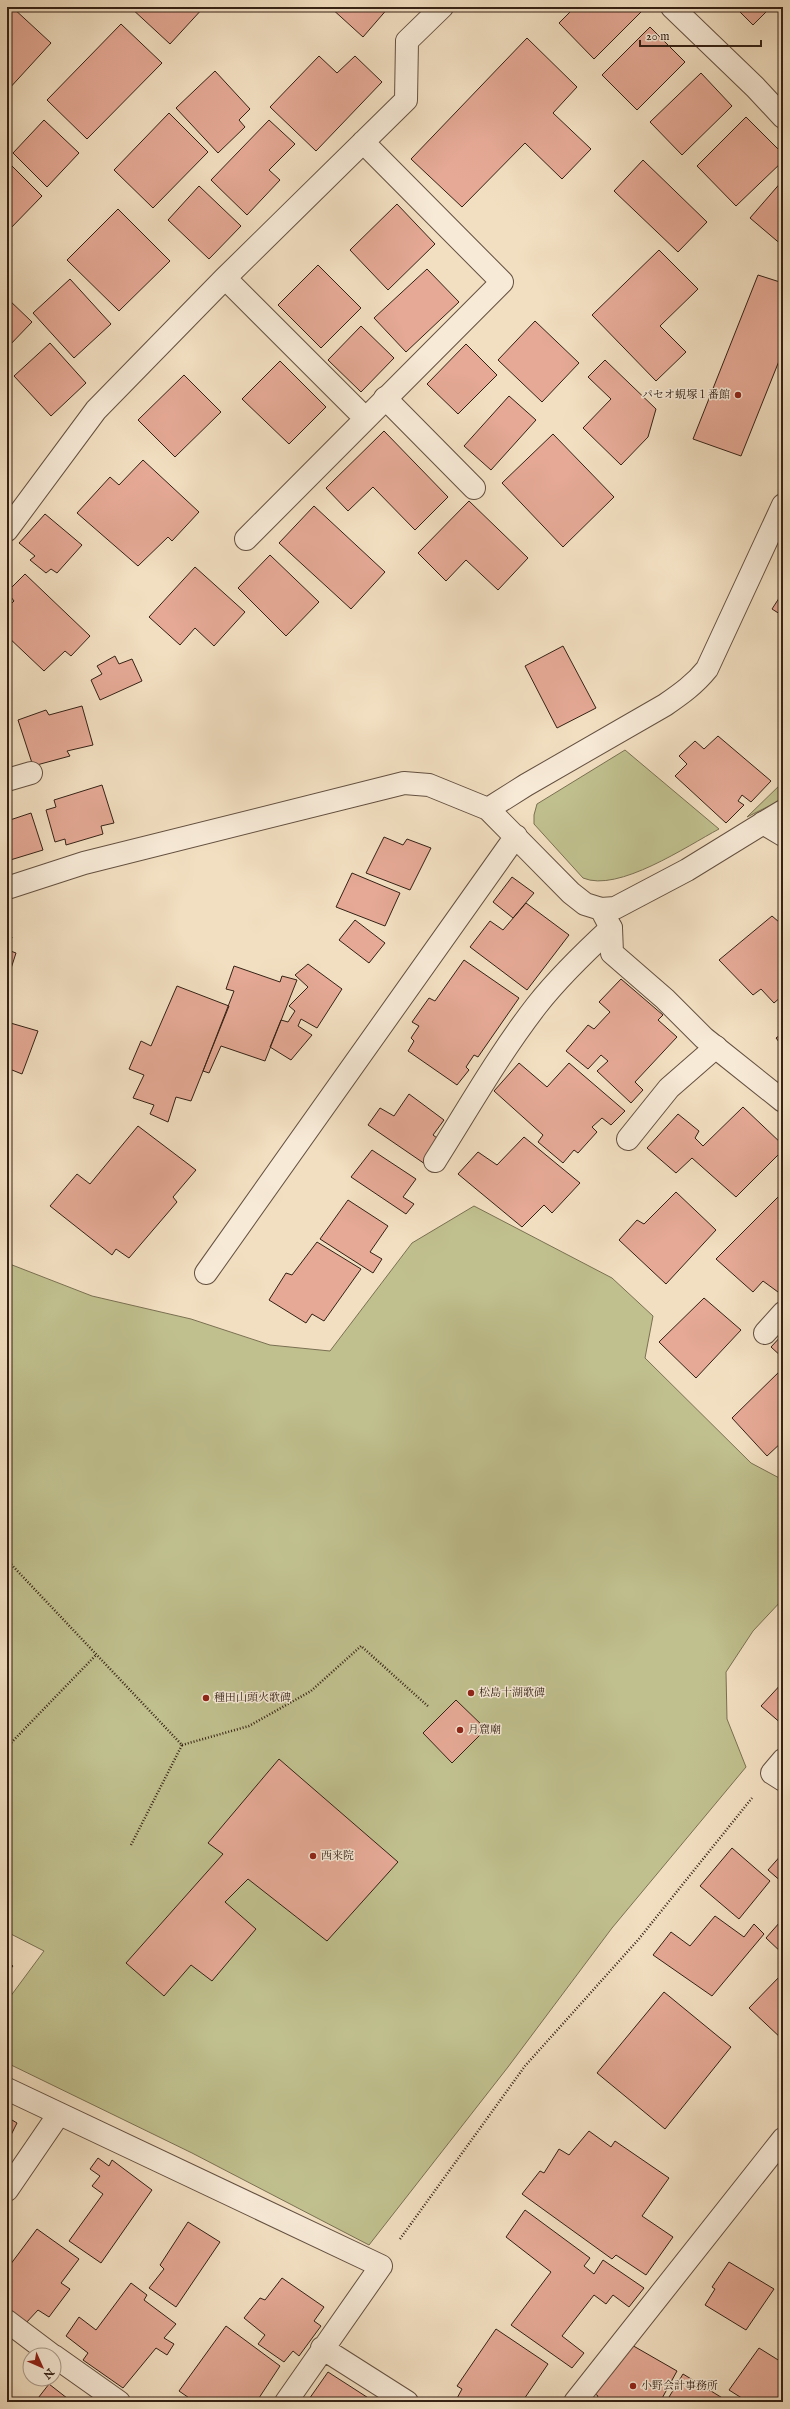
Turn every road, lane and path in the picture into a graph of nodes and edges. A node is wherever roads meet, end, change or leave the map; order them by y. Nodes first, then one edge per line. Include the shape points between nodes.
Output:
1 (442, 7) edge
2 (672, 7) edge
3 (783, 117) edge
4 (363, 142) junction
5 (225, 278) junction
6 (385, 398) junction
7 (365, 418) junction
8 (474, 488) dead end
9 (783, 505) edge
10 (7, 530) edge
11 (246, 539) dead end
12 (31, 773) dead end
13 (7, 780) edge
14 (488, 808) junction
15 (783, 811) edge
16 (763, 823) junction
17 (783, 835) edge
18 (516, 836) junction
19 (7, 888) edge
20 (601, 909) junction
21 (611, 928) junction
22 (716, 1046) junction
23 (783, 1100) edge
24 (628, 1139) dead end
25 (435, 1161) dead end
26 (206, 1273) dead end
27 (783, 1313) edge
28 (765, 1333) dead end
29 (7, 1560) edge
30 (96, 1655) junction
31 (429, 1707) dead end
32 (182, 1745) junction
33 (7, 1747) edge
34 (779, 1771) edge
35 (131, 1845) dead end
36 (7, 2089) edge
37 (59, 2114) junction
38 (783, 2139) edge
39 (7, 2190) edge
40 (381, 2266) junction
41 (7, 2321) edge
42 (41, 2347) edge
43 (322, 2348) junction
44 (62, 2362) edge
45 (119, 2402) edge
46 (286, 2402) edge
47 (407, 2402) edge
48 (575, 2402) edge

1 - 4 street via 407,42 406,100
2 - 3 street
4 - 5 street
4 - 6 street via 502,282
5 - 7 street
5 - 10 street via 96,410
6 - 7 street
6 - 8 street
7 - 11 street
9 - 14 street via 710,662 699,679 665,705
12 - 13 street
14 - 18 street
14 - 19 street via 429,785 404,783 84,863
15 - 16 street
16 - 17 street
16 - 20 street via 687,870 615,908
18 - 20 street via 571,893 585,904
18 - 26 street
20 - 21 street
21 - 22 street via 612,953
21 - 25 street via 579,958 537,1005
22 - 23 street
22 - 24 street via 669,1088
27 - 28 street
29 - 30 path
30 - 32 path
30 - 33 path
31 - 32 path via 362,1646 310,1691 249,1726
32 - 35 path
34 - 40 path via 638,1940 525,2066
36 - 37 street
37 - 39 street
37 - 40 street
38 - 48 street
40 - 43 street
41 - 42 street
43 - 46 street
43 - 47 street
44 - 45 street

